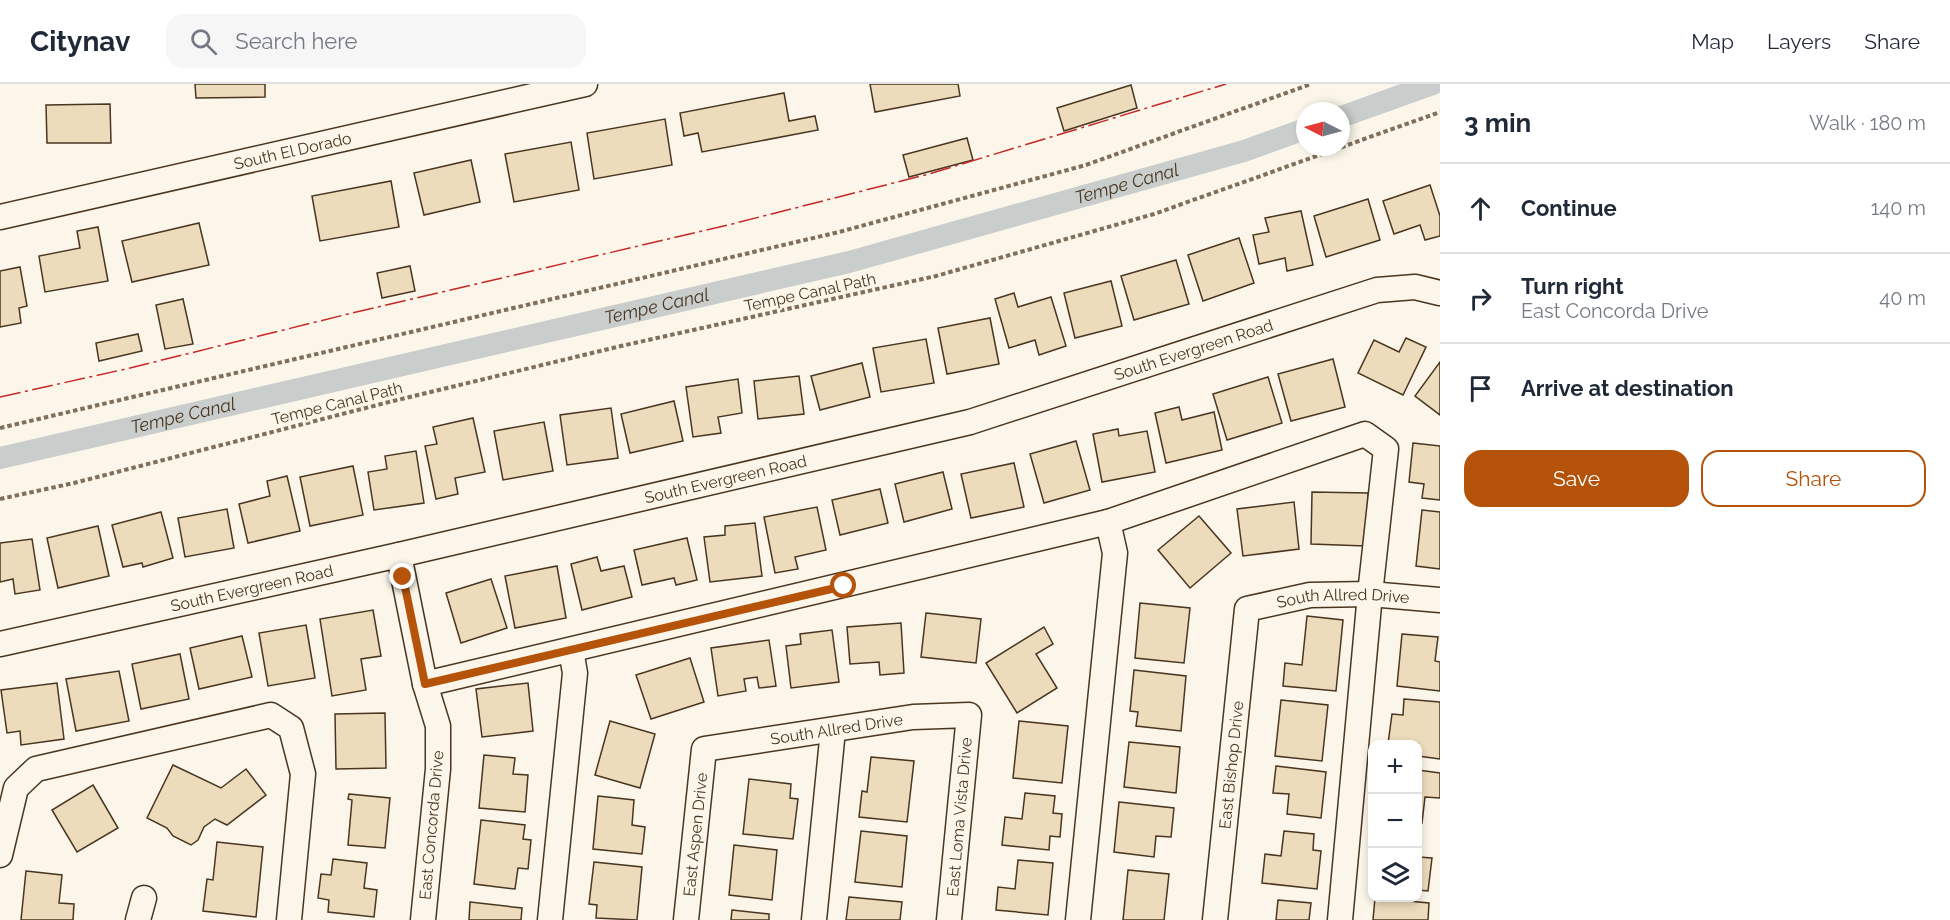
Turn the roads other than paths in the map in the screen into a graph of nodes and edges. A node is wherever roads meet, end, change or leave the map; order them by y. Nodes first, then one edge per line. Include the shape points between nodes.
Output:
1 (585, 84) edge
2 (0, 217) edge
3 (1440, 293) edge
4 (1108, 522) junction
5 (399, 555) junction
6 (1370, 594) junction
7 (1440, 600) edge
8 (1247, 609) joint
9 (0, 644) edge
10 (571, 650) junction
11 (425, 684) junction
12 (969, 715) joint
13 (833, 730) junction
14 (704, 749) joint
15 (0, 855) edge
16 (289, 920) edge
17 (423, 920) edge
18 (550, 920) edge
19 (686, 920) edge
20 (814, 920) edge
21 (949, 920) edge
22 (1078, 920) edge
23 (1215, 920) edge
24 (1340, 920) edge

1 - 2 street, South El Dorado
3 - 5 street, South Evergreen Road via 1415,287 1377,290 970,422
4 - 6 street via 1365,434 1386,449
4 - 10 street
4 - 22 street via 1115,553
5 - 9 street, South Evergreen Road
5 - 11 street, East Concorda Drive
6 - 7 street, South Allred Drive
6 - 8 street, South Allred Drive via 1310,596
6 - 24 street
8 - 23 street, East Bishop Drive
10 - 11 street
10 - 18 street via 575,673
11 - 17 street, East Concorda Drive via 438,726 438,769
12 - 13 street, South Allred Drive via 913,717
12 - 21 street, East Loma Vista Drive
13 - 14 street, South Allred Drive
13 - 20 street
14 - 19 street, East Aspen Drive
15 - 16 street via 16,788 36,769 271,715 291,728 303,774

